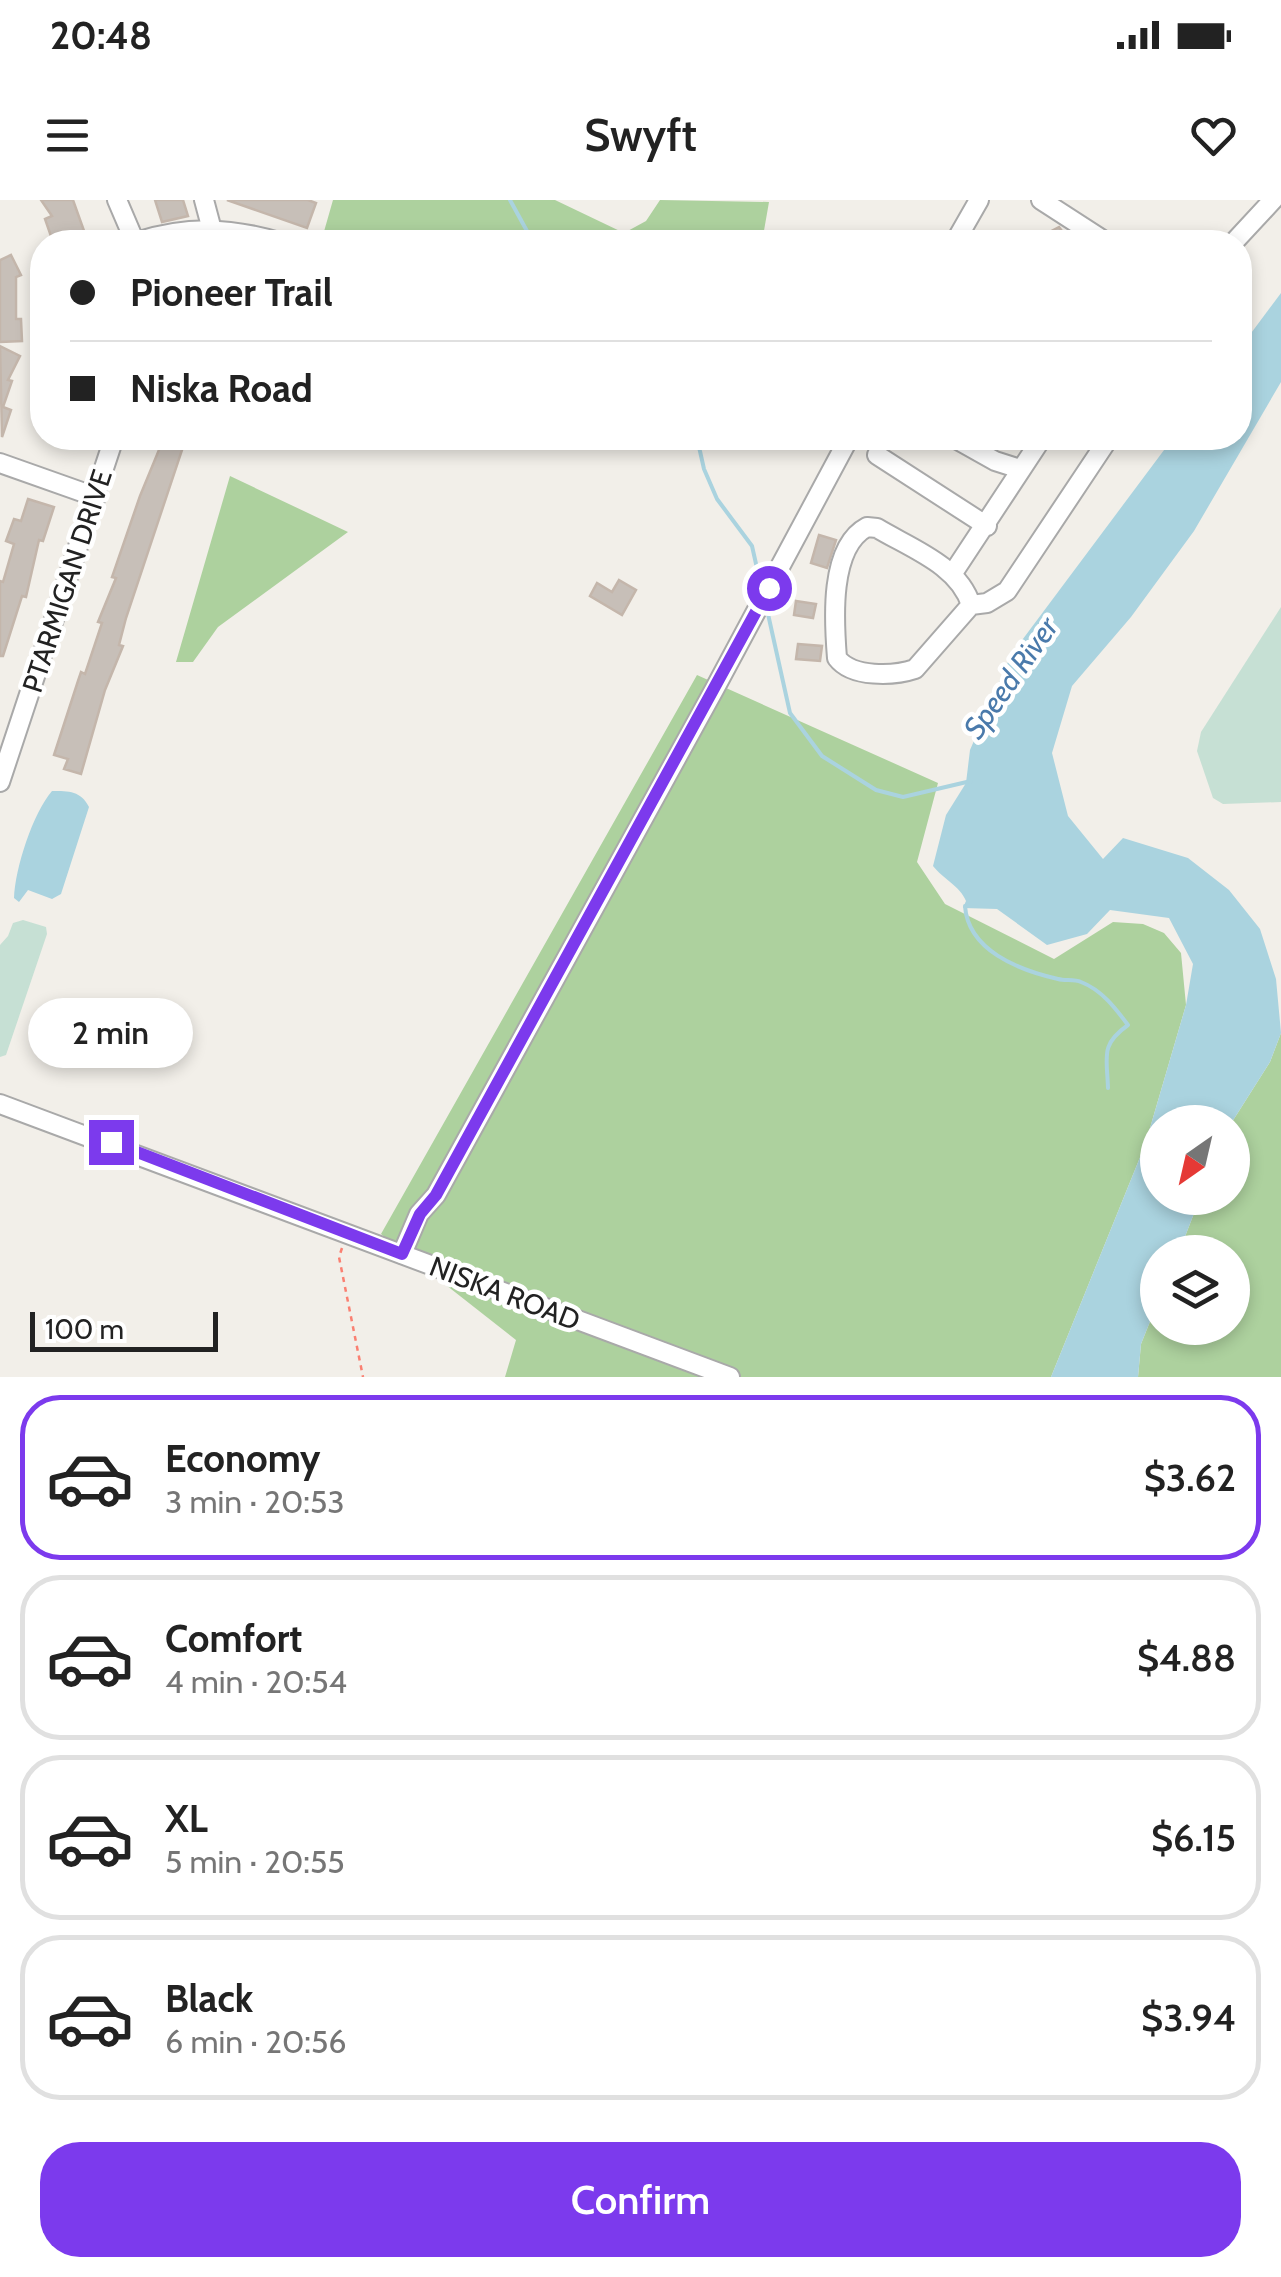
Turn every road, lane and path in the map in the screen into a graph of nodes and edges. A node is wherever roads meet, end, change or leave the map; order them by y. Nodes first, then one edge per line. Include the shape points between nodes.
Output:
1 (117, 200) edge
2 (204, 200) edge
3 (979, 200) edge
4 (1041, 200) edge
5 (1273, 200) edge
6 (131, 230) edge
7 (212, 230) joint
8 (238, 230) edge
9 (962, 230) edge
10 (1087, 230) edge
11 (1245, 230) edge
12 (110, 450) edge
13 (843, 450) edge
14 (975, 450) edge
15 (1033, 450) edge
16 (1102, 450) edge
17 (877, 455) dead end
18 (0, 463) edge
19 (1020, 469) junction
20 (96, 497) junction
21 (986, 526) junction
22 (953, 574) junction
23 (971, 605) junction
24 (0, 782) edge
25 (0, 1104) edge
26 (347, 1233) junction
27 (402, 1254) junction
28 (363, 1377) edge
29 (730, 1377) edge

1 - 6 street
2 - 7 street
3 - 9 street
4 - 10 street
5 - 11 street
7 - 8 street
12 - 20 street, PTARMIGAN DRIVE
13 - 27 street
14 - 19 street
15 - 19 street
16 - 23 street via 1008,590
17 - 21 street
18 - 20 street
19 - 21 street
20 - 24 street, PTARMIGAN DRIVE
21 - 22 street
22 - 23 street
22 - 23 street via 877,528 860,531 837,580 840,664 884,673 916,669
25 - 26 street, NISKA ROAD
26 - 27 street, NISKA ROAD
26 - 28 path via 339,1257
27 - 29 street, NISKA ROAD

